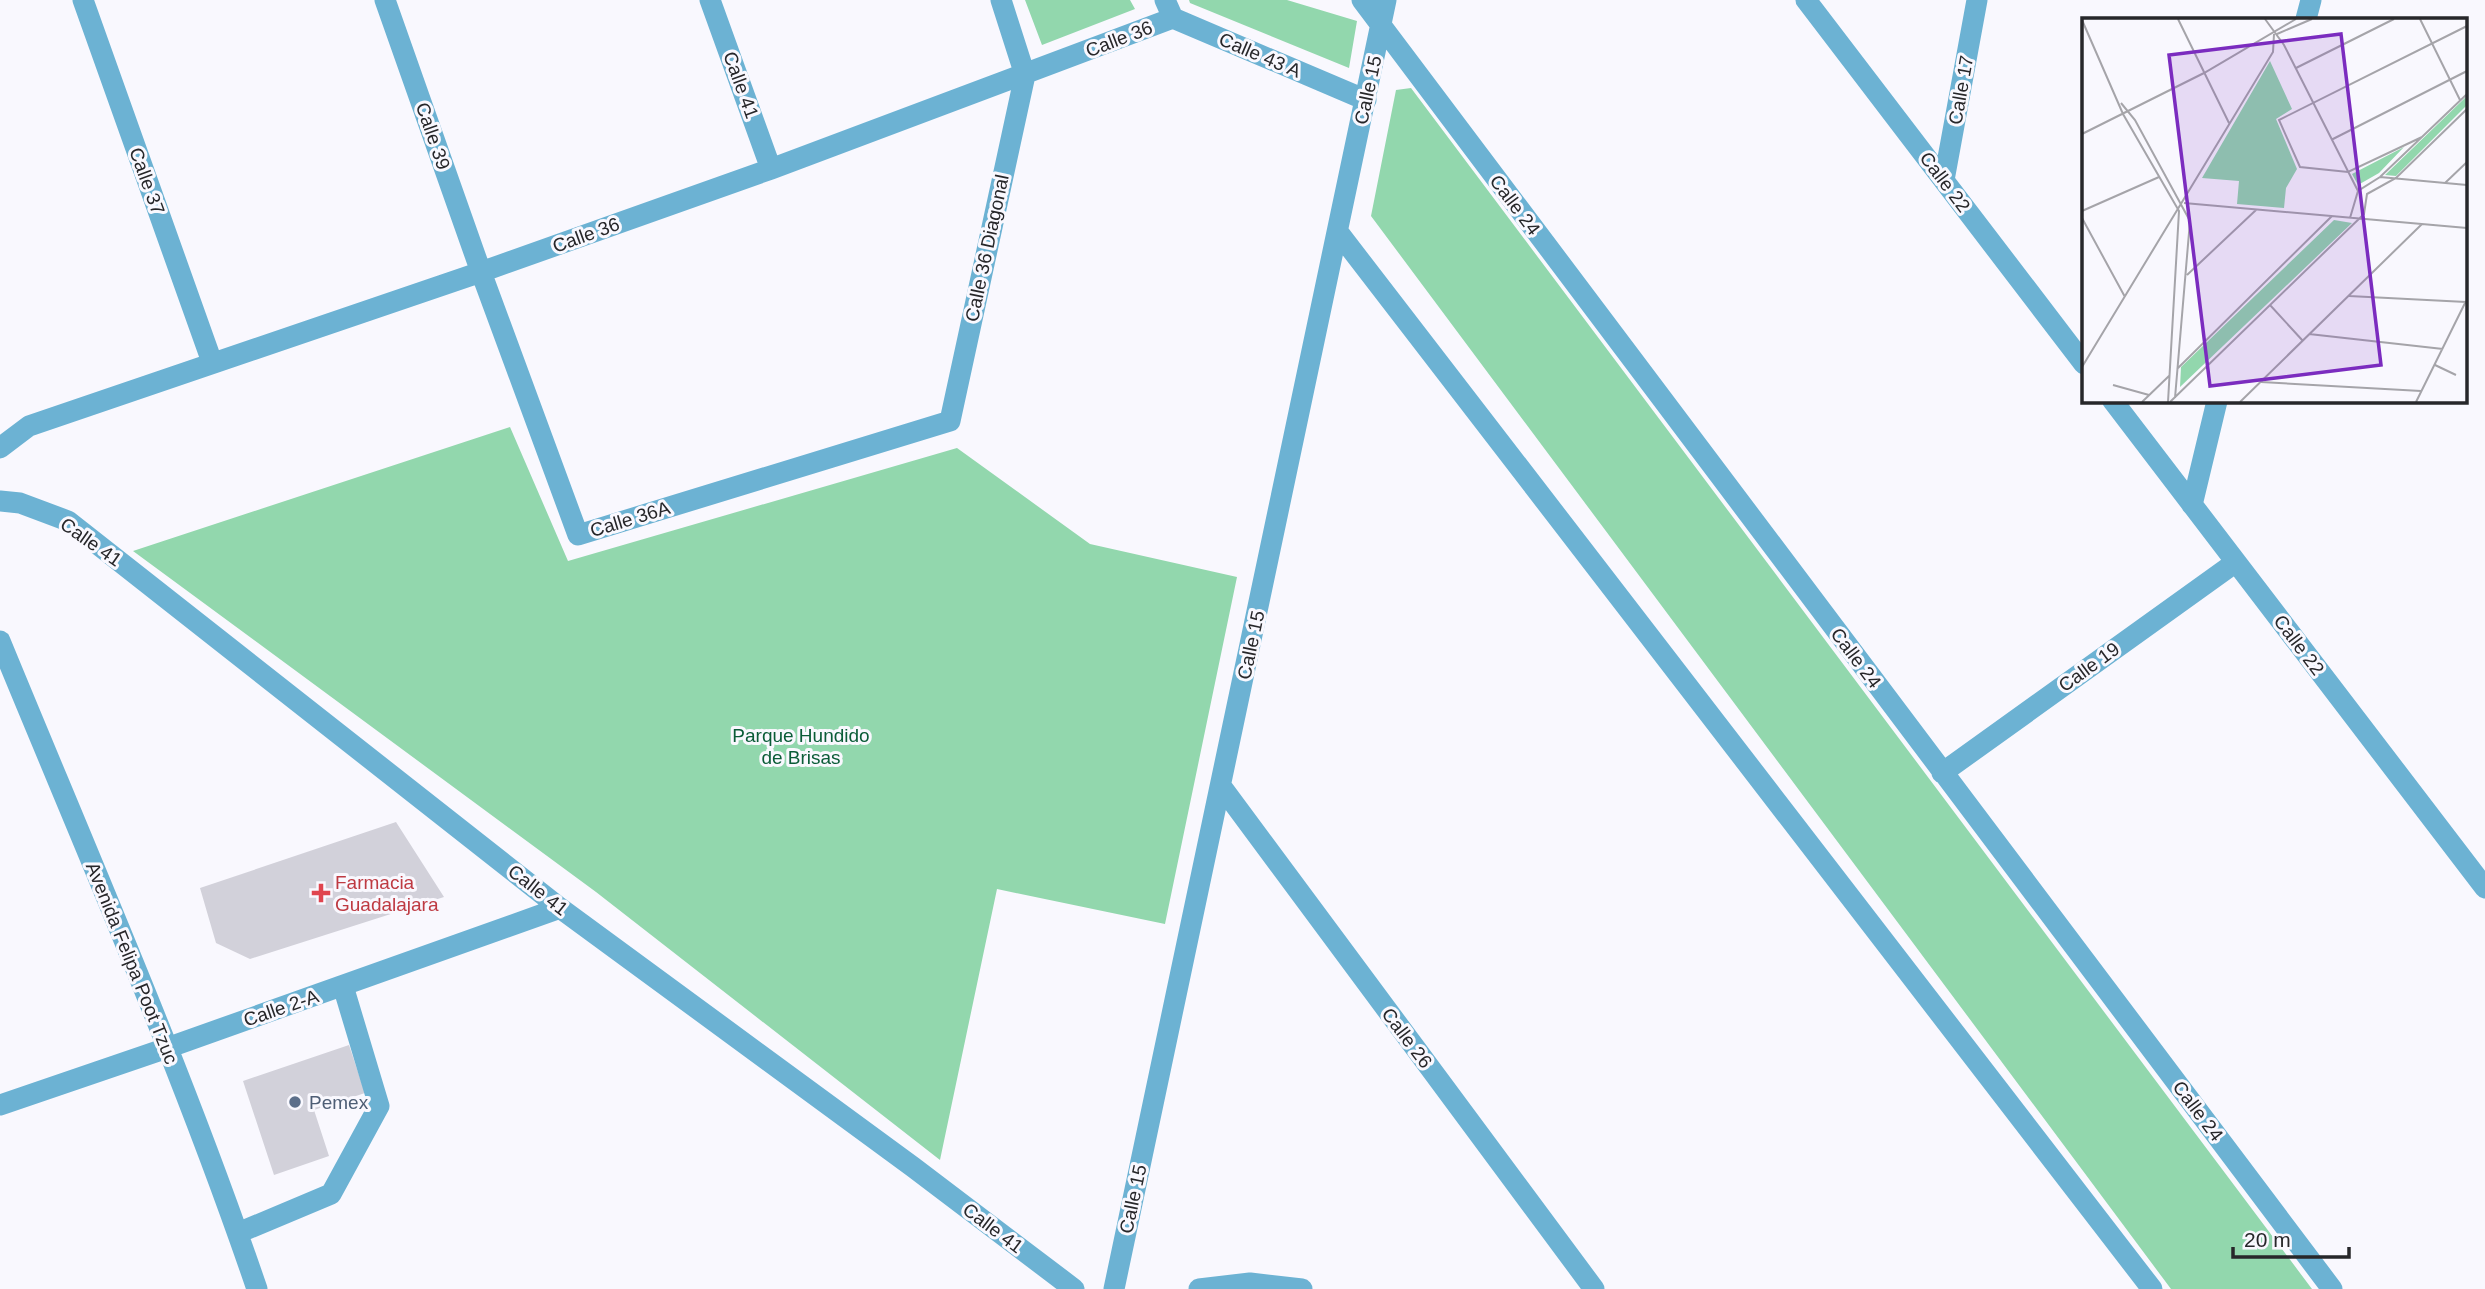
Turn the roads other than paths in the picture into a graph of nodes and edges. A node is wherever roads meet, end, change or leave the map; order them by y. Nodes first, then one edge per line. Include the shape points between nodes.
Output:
1 (83, 0) edge
2 (385, 0) edge
3 (710, 0) edge
4 (1001, 0) edge
5 (1362, 0) edge
6 (1386, 0) edge
7 (1806, 0) edge
8 (1977, 0) edge
9 (2311, 0) edge
10 (1169, 9) edge
11 (2306, 18) edge
12 (1380, 27) junction
13 (1025, 75) junction
14 (1366, 100) junction
15 (771, 169) junction
16 (1944, 180) junction
17 (1338, 232) junction
18 (481, 272) junction
19 (2082, 361) edge
20 (212, 362) junction
21 (2114, 402) edge
22 (2217, 402) edge
23 (950, 421) joint
24 (0, 448) edge
25 (0, 501) edge
26 (2192, 505) junction
27 (2236, 562) junction
28 (0, 640) edge
29 (1942, 773) junction
30 (1221, 786) junction
31 (2485, 888) edge
32 (560, 908) junction
33 (343, 986) junction
34 (167, 1048) junction
35 (0, 1105) edge
36 (238, 1233) junction
37 (257, 1289) edge
38 (1074, 1289) edge
39 (1114, 1289) edge
40 (1199, 1289) edge
41 (1302, 1289) edge
42 (1594, 1289) edge
43 (2152, 1289) edge
44 (2332, 1289) edge

1 - 20 street, Calle 37
2 - 18 street, Calle 39
3 - 15 street, Calle 41
4 - 13 street
5 - 12 street, Calle 24
6 - 12 street, Calle 15
7 - 16 street, Calle 22
8 - 16 street, Calle 17
9 - 11 street
10 - 13 street, Calle 36
10 - 14 street, Calle 43 A
12 - 14 street, Calle 15
12 - 29 street, Calle 24
13 - 15 street, Calle 36
13 - 23 street, Calle 36 Diagonal
14 - 17 street, Calle 15
15 - 18 street, Calle 36
16 - 19 street, Calle 22
17 - 30 street, Calle 15
17 - 43 street
18 - 20 street, Calle 36
18 - 23 street, Calle 36A via 578,535
20 - 24 street, Calle 36 via 29,426
21 - 26 street, Calle 22
22 - 26 street
25 - 32 street, Calle 41 via 20,503 68,521
26 - 27 street, Calle 22
27 - 29 street, Calle 19
27 - 31 street, Calle 22
28 - 34 street, Avenida Felipa Poot Tzuc
29 - 44 street, Calle 24
30 - 39 street, Calle 15
30 - 42 street, Calle 26
32 - 33 street, Calle 2-A
32 - 38 street, Calle 41
33 - 34 street, Calle 2-A
33 - 36 street via 379,1106 331,1194
34 - 35 street, Calle 2-A
34 - 36 street, Avenida Felipa Poot Tzuc
36 - 37 street, Avenida Felipa Poot Tzuc
40 - 41 street via 1250,1283

